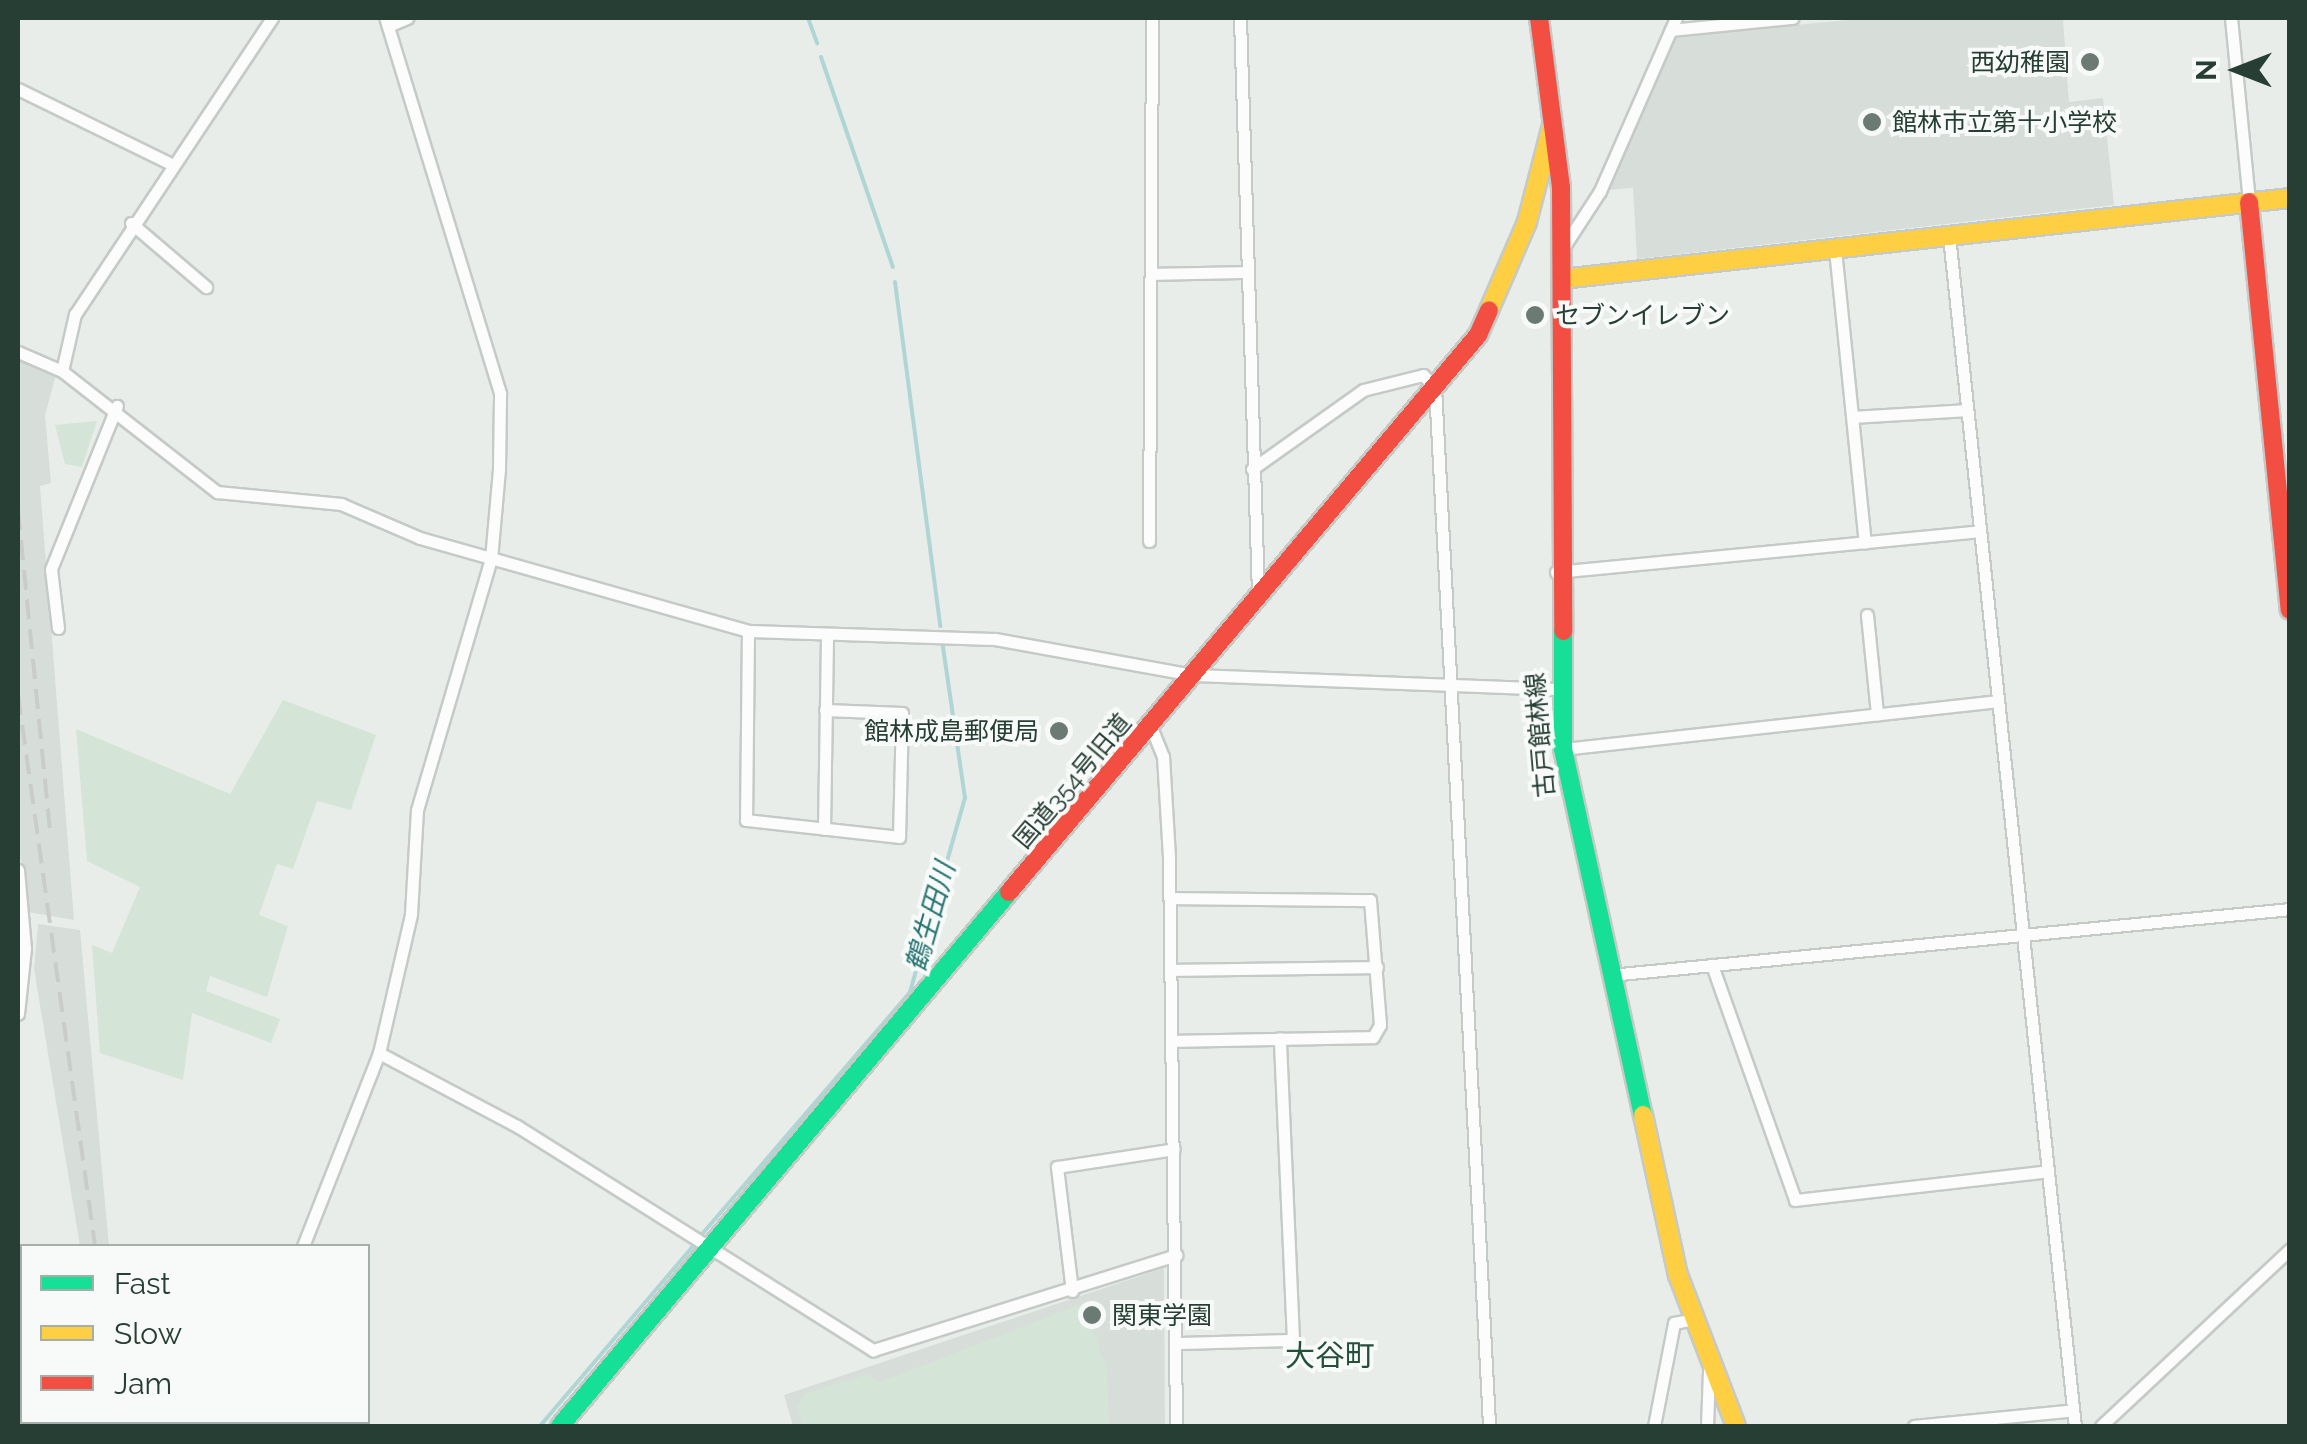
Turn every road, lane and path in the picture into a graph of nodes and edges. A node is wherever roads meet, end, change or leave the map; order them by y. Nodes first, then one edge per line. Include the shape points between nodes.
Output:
1 (272, 18) edge
2 (407, 18) edge
3 (1152, 18) edge
4 (1240, 18) edge
5 (1539, 18) edge
6 (1792, 18) edge
7 (2231, 18) edge
8 (387, 22) edge
9 (1673, 24) edge
10 (18, 89) edge
11 (1551, 128) junction
12 (169, 163) junction
13 (2290, 198) edge
14 (2249, 202) junction
15 (131, 223) junction
16 (1949, 236) junction
17 (1563, 248) junction
18 (1835, 248) junction
19 (1248, 272) junction
20 (1152, 274) junction
21 (1562, 279) junction
22 (206, 287) dead end
23 (18, 352) edge
24 (62, 371) junction
25 (1435, 387) junction
26 (117, 406) junction
27 (1967, 410) junction
28 (1852, 417) junction
29 (1252, 469) junction
30 (1980, 531) junction
31 (1150, 541) dead end
32 (1865, 542) junction
33 (491, 560) junction
34 (1556, 572) junction
35 (1258, 599) junction
36 (2290, 610) edge
37 (1867, 615) dead end
38 (58, 628) dead end
39 (748, 632) junction
40 (827, 634) junction
41 (1194, 675) junction
42 (1453, 685) junction
43 (1558, 689) junction
44 (1995, 701) junction
45 (825, 710) junction
46 (1876, 714) junction
47 (1151, 727) junction
48 (1563, 749) junction
49 (824, 829) junction
50 (18, 870) edge
51 (1170, 898) junction
52 (2290, 909) edge
53 (2018, 934) junction
54 (1712, 965) junction
55 (1377, 967) junction
56 (1172, 970) junction
57 (1606, 976) junction
58 (18, 1014) edge
59 (1280, 1038) junction
60 (1173, 1041) junction
61 (379, 1052) junction
62 (1174, 1149) junction
63 (2042, 1172) junction
64 (304, 1244) edge
65 (710, 1248) junction
66 (2290, 1249) edge
67 (1176, 1255) junction
68 (1072, 1292) junction
69 (1690, 1320) junction
70 (1176, 1343) junction
71 (1709, 1371) junction
72 (2068, 1412) junction
73 (560, 1426) edge
74 (1176, 1426) edge
75 (1489, 1426) edge
76 (1654, 1426) edge
77 (1707, 1426) edge
78 (1736, 1426) edge
79 (1914, 1426) edge
80 (2075, 1426) edge
81 (2101, 1426) edge

1 - 12 street
2 - 8 street
3 - 20 street
4 - 19 street
5 - 11 street, 古戸館林線
6 - 9 street
7 - 14 street
8 - 33 street via 500,394
9 - 17 street via 1600,191
10 - 12 street
11 - 17 street, 古戸館林線
11 - 25 street, 国道354号旧道 via 1508,276 1478,335
12 - 15 street
13 - 14 street
14 - 16 street
14 - 36 street
15 - 22 street
15 - 24 street via 74,314
16 - 18 street
16 - 27 street
17 - 21 street, 古戸館林線
18 - 21 street
18 - 28 street
19 - 20 street
19 - 29 street
20 - 31 street
21 - 34 street, 古戸館林線
23 - 24 street
24 - 26 street
25 - 29 street via 1423,374 1363,390
25 - 35 street, 国道354号旧道
25 - 42 street
26 - 33 street via 217,492 341,504
26 - 38 street via 51,569
27 - 28 street
27 - 30 street
28 - 32 street
29 - 35 street
30 - 32 street
30 - 44 street
32 - 34 street
33 - 39 street
33 - 61 street via 417,810 411,914
34 - 43 street, 古戸館林線
35 - 41 street, 国道354号旧道
37 - 46 street
39 - 40 street
39 - 49 street via 746,820
40 - 41 street via 995,639
40 - 45 street
41 - 42 street
41 - 47 street, 国道354号旧道
42 - 43 street
42 - 75 street
43 - 48 street, 古戸館林線
44 - 46 street
44 - 53 street
45 - 49 street
45 - 49 street via 902,714 899,837
46 - 48 street
47 - 51 street via 1164,756
47 - 65 street, 国道354号旧道
48 - 57 street, 古戸館林線
50 - 58 street via 25,948
51 - 55 street via 1360,895 1374,905
51 - 56 street
52 - 53 street
53 - 54 street
53 - 63 street
54 - 57 street
54 - 63 street via 1794,1200
55 - 56 street
55 - 59 street via 1373,1037
56 - 60 street
57 - 69 street, 古戸館林線
59 - 60 street
59 - 70 street via 1294,1340
60 - 62 street
61 - 64 street
61 - 65 street
62 - 67 street
62 - 68 street via 1057,1168
63 - 72 street
65 - 68 street via 884,1351
65 - 73 street, 国道354号旧道
66 - 81 street
67 - 68 street
67 - 70 street
69 - 71 street, 古戸館林線
69 - 76 street via 1674,1323
70 - 74 street
71 - 77 street
71 - 78 street, 古戸館林線
72 - 79 street
72 - 80 street

